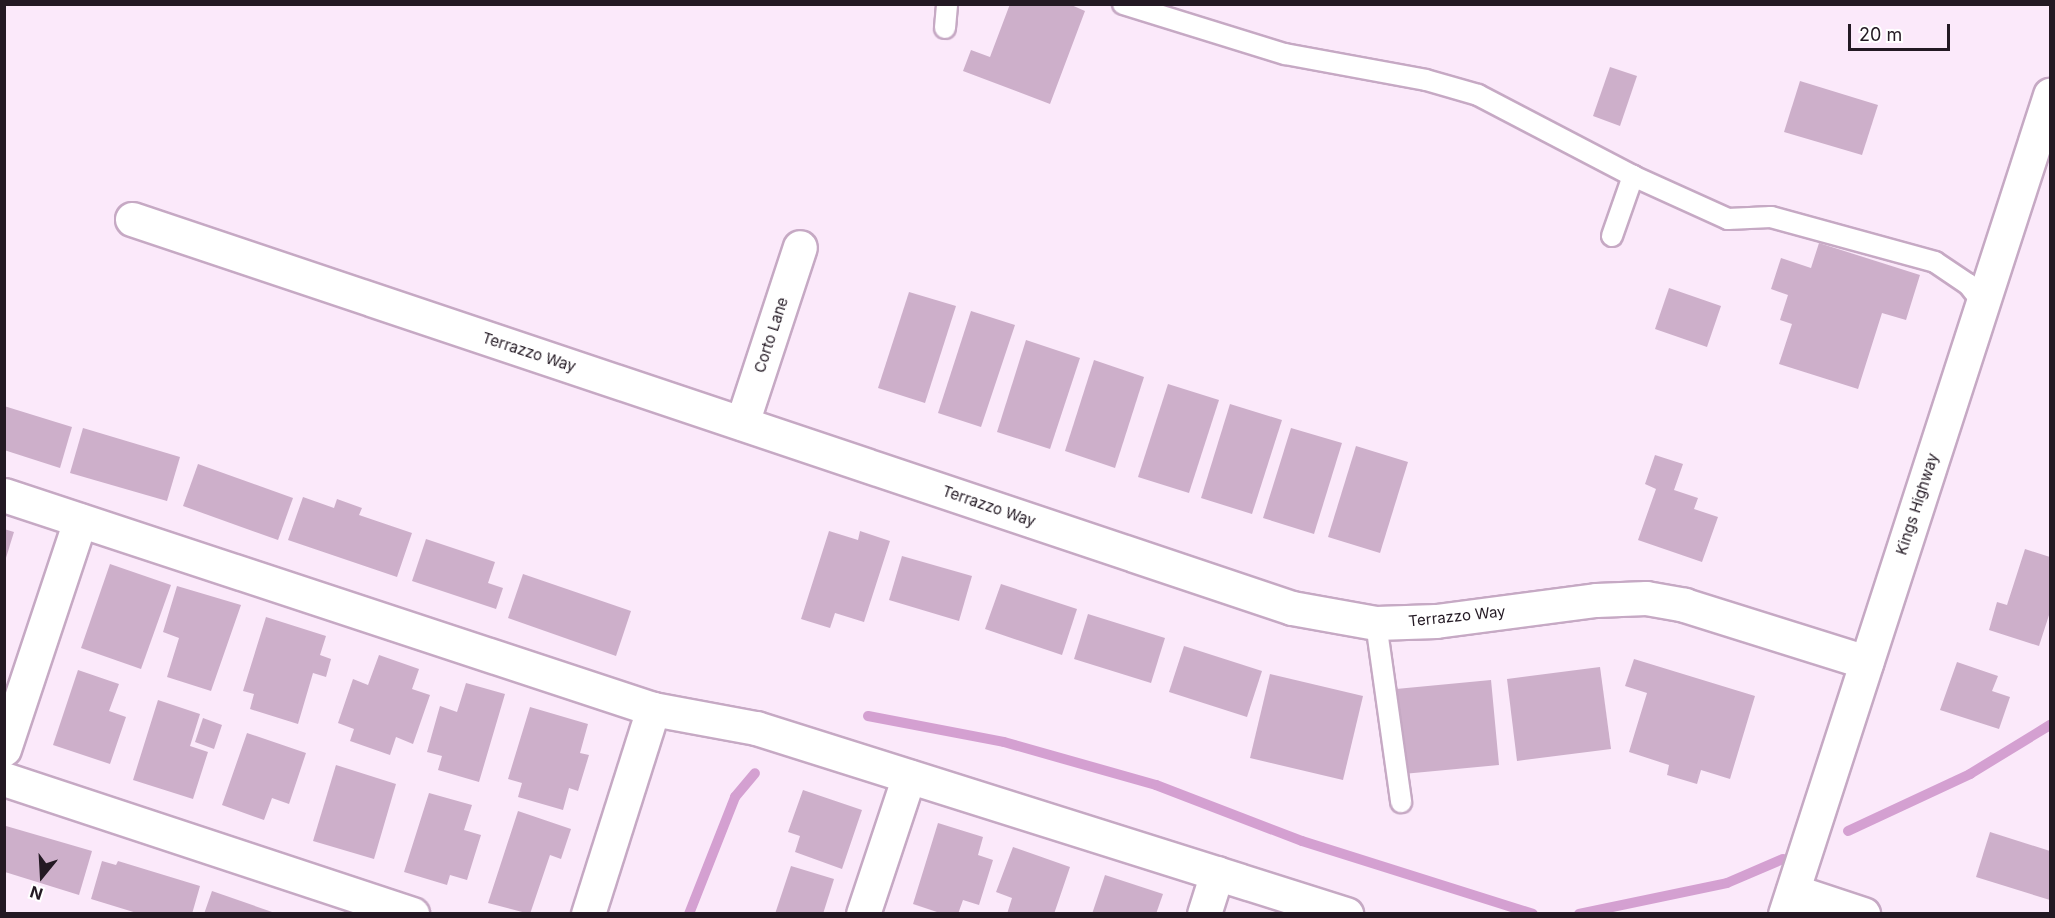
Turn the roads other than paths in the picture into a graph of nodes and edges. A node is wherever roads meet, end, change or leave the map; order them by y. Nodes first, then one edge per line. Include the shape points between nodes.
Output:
1 (947, 4) edge
2 (1123, 4) edge
3 (1178, 4) edge
4 (1196, 27) junction
5 (945, 28) dead end
6 (2050, 95) edge
7 (1633, 176) junction
8 (132, 219) dead end
9 (1612, 236) dead end
10 (800, 247) dead end
11 (1983, 303) junction
12 (742, 423) junction
13 (4, 495) edge
14 (80, 520) junction
15 (1376, 623) junction
16 (1866, 662) junction
17 (653, 709) junction
18 (4, 749) edge
19 (909, 776) junction
20 (4, 779) edge
21 (1401, 802) dead end
22 (1217, 873) junction
23 (1789, 902) edge
24 (412, 914) edge
25 (588, 914) edge
26 (863, 914) edge
27 (1204, 914) edge
28 (1346, 914) edge
29 (1863, 914) edge

1 - 5 lane
2 - 4 lane
3 - 4 lane
4 - 7 lane via 1286,54 1426,80 1478,95
6 - 11 street, Kings Highway
7 - 9 lane
7 - 11 lane via 1728,219 1771,217 1935,262 1968,284
8 - 12 street, Terrazzo Way
10 - 12 street, Corto Lane
11 - 16 street, Kings Highway
12 - 15 street, Terrazzo Way via 1292,608
13 - 14 street
14 - 17 street
14 - 18 street
15 - 16 street, Terrazzo Way via 1436,621 1596,600 1646,598 1684,605
15 - 21 lane
16 - 23 street, Kings Highway
17 - 19 street via 756,728
17 - 25 street
19 - 22 street
19 - 26 street
20 - 24 street
22 - 27 street
22 - 28 street
23 - 29 street

